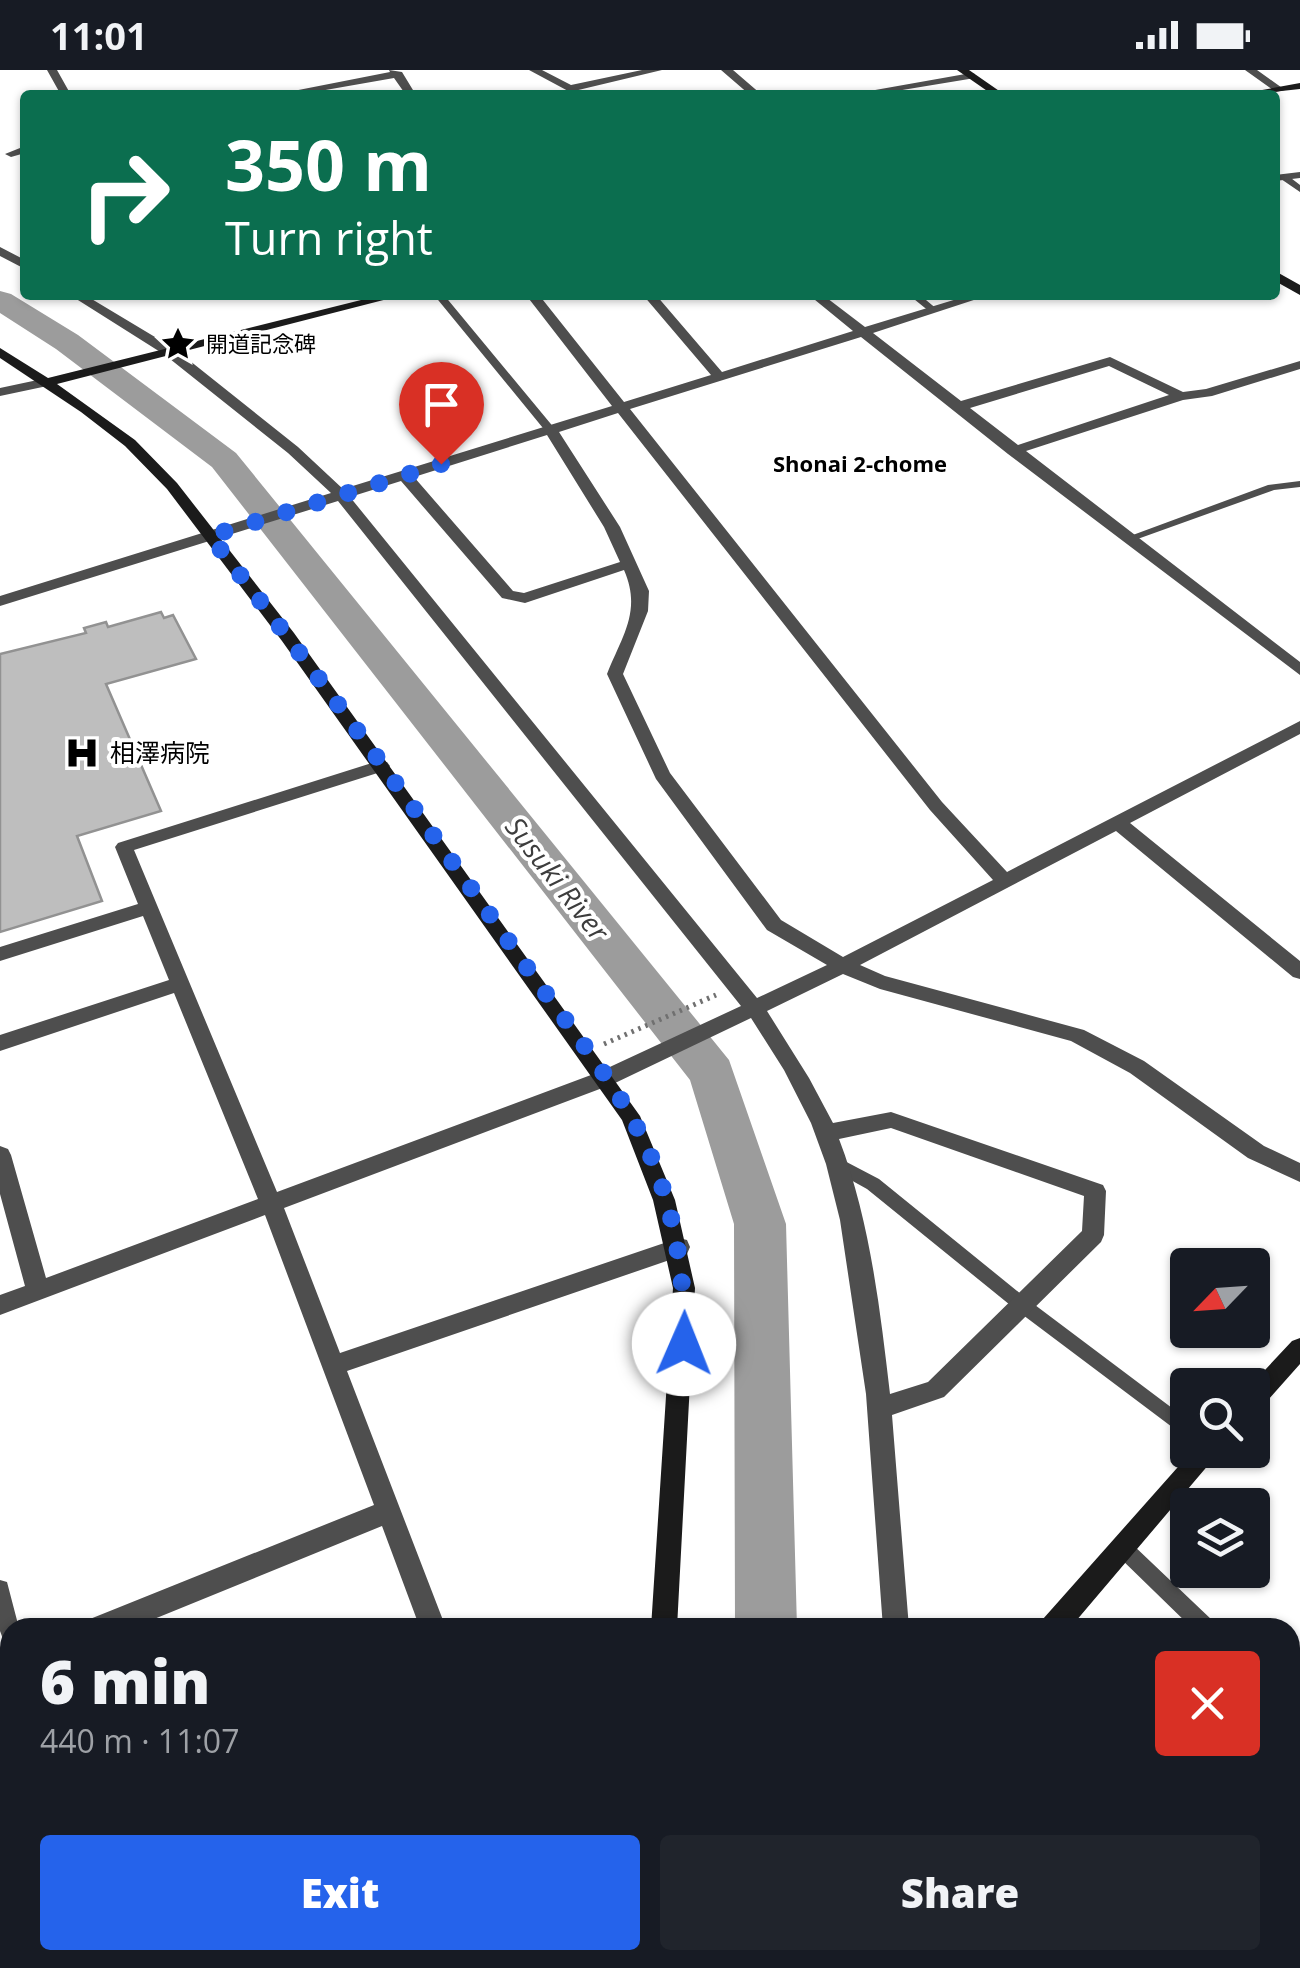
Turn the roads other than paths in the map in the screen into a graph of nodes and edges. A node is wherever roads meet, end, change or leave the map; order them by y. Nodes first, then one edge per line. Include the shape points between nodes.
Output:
1 (534, 70) edge
2 (657, 70) edge
3 (726, 70) edge
4 (1250, 70) edge
5 (396, 72) edge
6 (967, 73) edge
7 (551, 75) edge
8 (1300, 86) edge
9 (304, 90) edge
10 (751, 90) edge
11 (878, 90) edge
12 (992, 90) edge
13 (1280, 90) joint
14 (20, 151) edge
15 (11, 154) dead end
16 (84, 300) edge
17 (377, 300) edge
18 (443, 300) edge
19 (536, 300) edge
20 (654, 300) edge
21 (821, 300) edge
22 (920, 300) edge
23 (966, 300) edge
24 (933, 310) junction
25 (863, 332) junction
26 (0, 352) edge
27 (165, 353) junction
28 (1300, 365) edge
29 (720, 378) junction
30 (53, 380) junction
31 (0, 392) edge
32 (1181, 396) junction
33 (957, 408) junction
34 (621, 410) junction
35 (551, 431) junction
36 (1013, 450) junction
37 (405, 476) junction
38 (1300, 484) edge
39 (335, 497) junction
40 (216, 533) junction
41 (1128, 539) junction
42 (628, 564) junction
43 (0, 601) edge
44 (1300, 670) edge
45 (1300, 727) edge
46 (382, 766) junction
47 (1118, 823) junction
48 (1005, 881) junction
49 (146, 908) junction
50 (0, 954) edge
51 (843, 966) junction
52 (1300, 972) edge
53 (179, 984) junction
54 (748, 1012) junction
55 (0, 1043) edge
56 (616, 1073) junction
57 (825, 1133) junction
58 (0, 1154) edge
59 (837, 1164) junction
60 (1300, 1173) edge
61 (272, 1206) junction
62 (679, 1247) junction
63 (38, 1291) junction
64 (1021, 1304) junction
65 (0, 1306) edge
66 (1300, 1348) edge
67 (332, 1366) junction
68 (1270, 1381) edge
69 (878, 1409) junction
70 (1170, 1417) edge
71 (1194, 1468) edge
72 (389, 1511) junction
73 (1124, 1549) junction
74 (0, 1588) edge
75 (7, 1618) edge
76 (124, 1618) edge
77 (428, 1618) edge
78 (664, 1618) edge
79 (895, 1618) edge
80 (1061, 1618) edge
81 (1196, 1618) edge

1 - 7 street
2 - 7 street via 570,89
3 - 10 street
4 - 13 street
5 - 9 street
6 - 11 street
6 - 12 street
8 - 13 street
14 - 15 street
16 - 27 street
17 - 27 street
18 - 35 lane
19 - 34 street
20 - 29 street
21 - 25 street
22 - 24 lane
23 - 24 street
24 - 25 street
25 - 29 street
25 - 33 street
26 - 30 street
27 - 30 street
27 - 39 street via 292,450
28 - 32 street
29 - 34 street
30 - 31 street
30 - 40 street via 130,443
32 - 33 street via 1110,362
32 - 36 street
33 - 36 street
34 - 35 street
34 - 48 street via 936,806
35 - 37 street
35 - 42 street
36 - 41 street
37 - 39 street
37 - 42 street via 508,596 524,598
38 - 41 lane via 1272,487
39 - 40 street
39 - 54 street
40 - 43 street
40 - 46 street
41 - 44 street
42 - 51 street via 641,591 640,611 615,674 662,775 774,925
45 - 47 street
46 - 49 street via 124,847
46 - 56 street
47 - 48 street
47 - 52 street
48 - 51 street
49 - 50 street
49 - 53 street
51 - 54 street
51 - 60 street via 930,997 1076,1035 1136,1067 1256,1152
53 - 55 street
53 - 61 street
54 - 56 street
54 - 57 street via 787,1057
56 - 61 street
56 - 62 street
57 - 59 street
57 - 64 street via 891,1120 1095,1191 1093,1235
58 - 63 street
59 - 64 lane via 873,1184
59 - 69 street via 862,1276
61 - 63 street
61 - 67 street
62 - 67 street
62 - 78 street via 684,1344
63 - 65 street
64 - 69 street via 936,1390
64 - 70 lane
66 - 68 street
67 - 72 street
69 - 79 street
71 - 73 street
72 - 76 street
72 - 77 street
73 - 80 street
73 - 81 lane
74 - 75 lane

